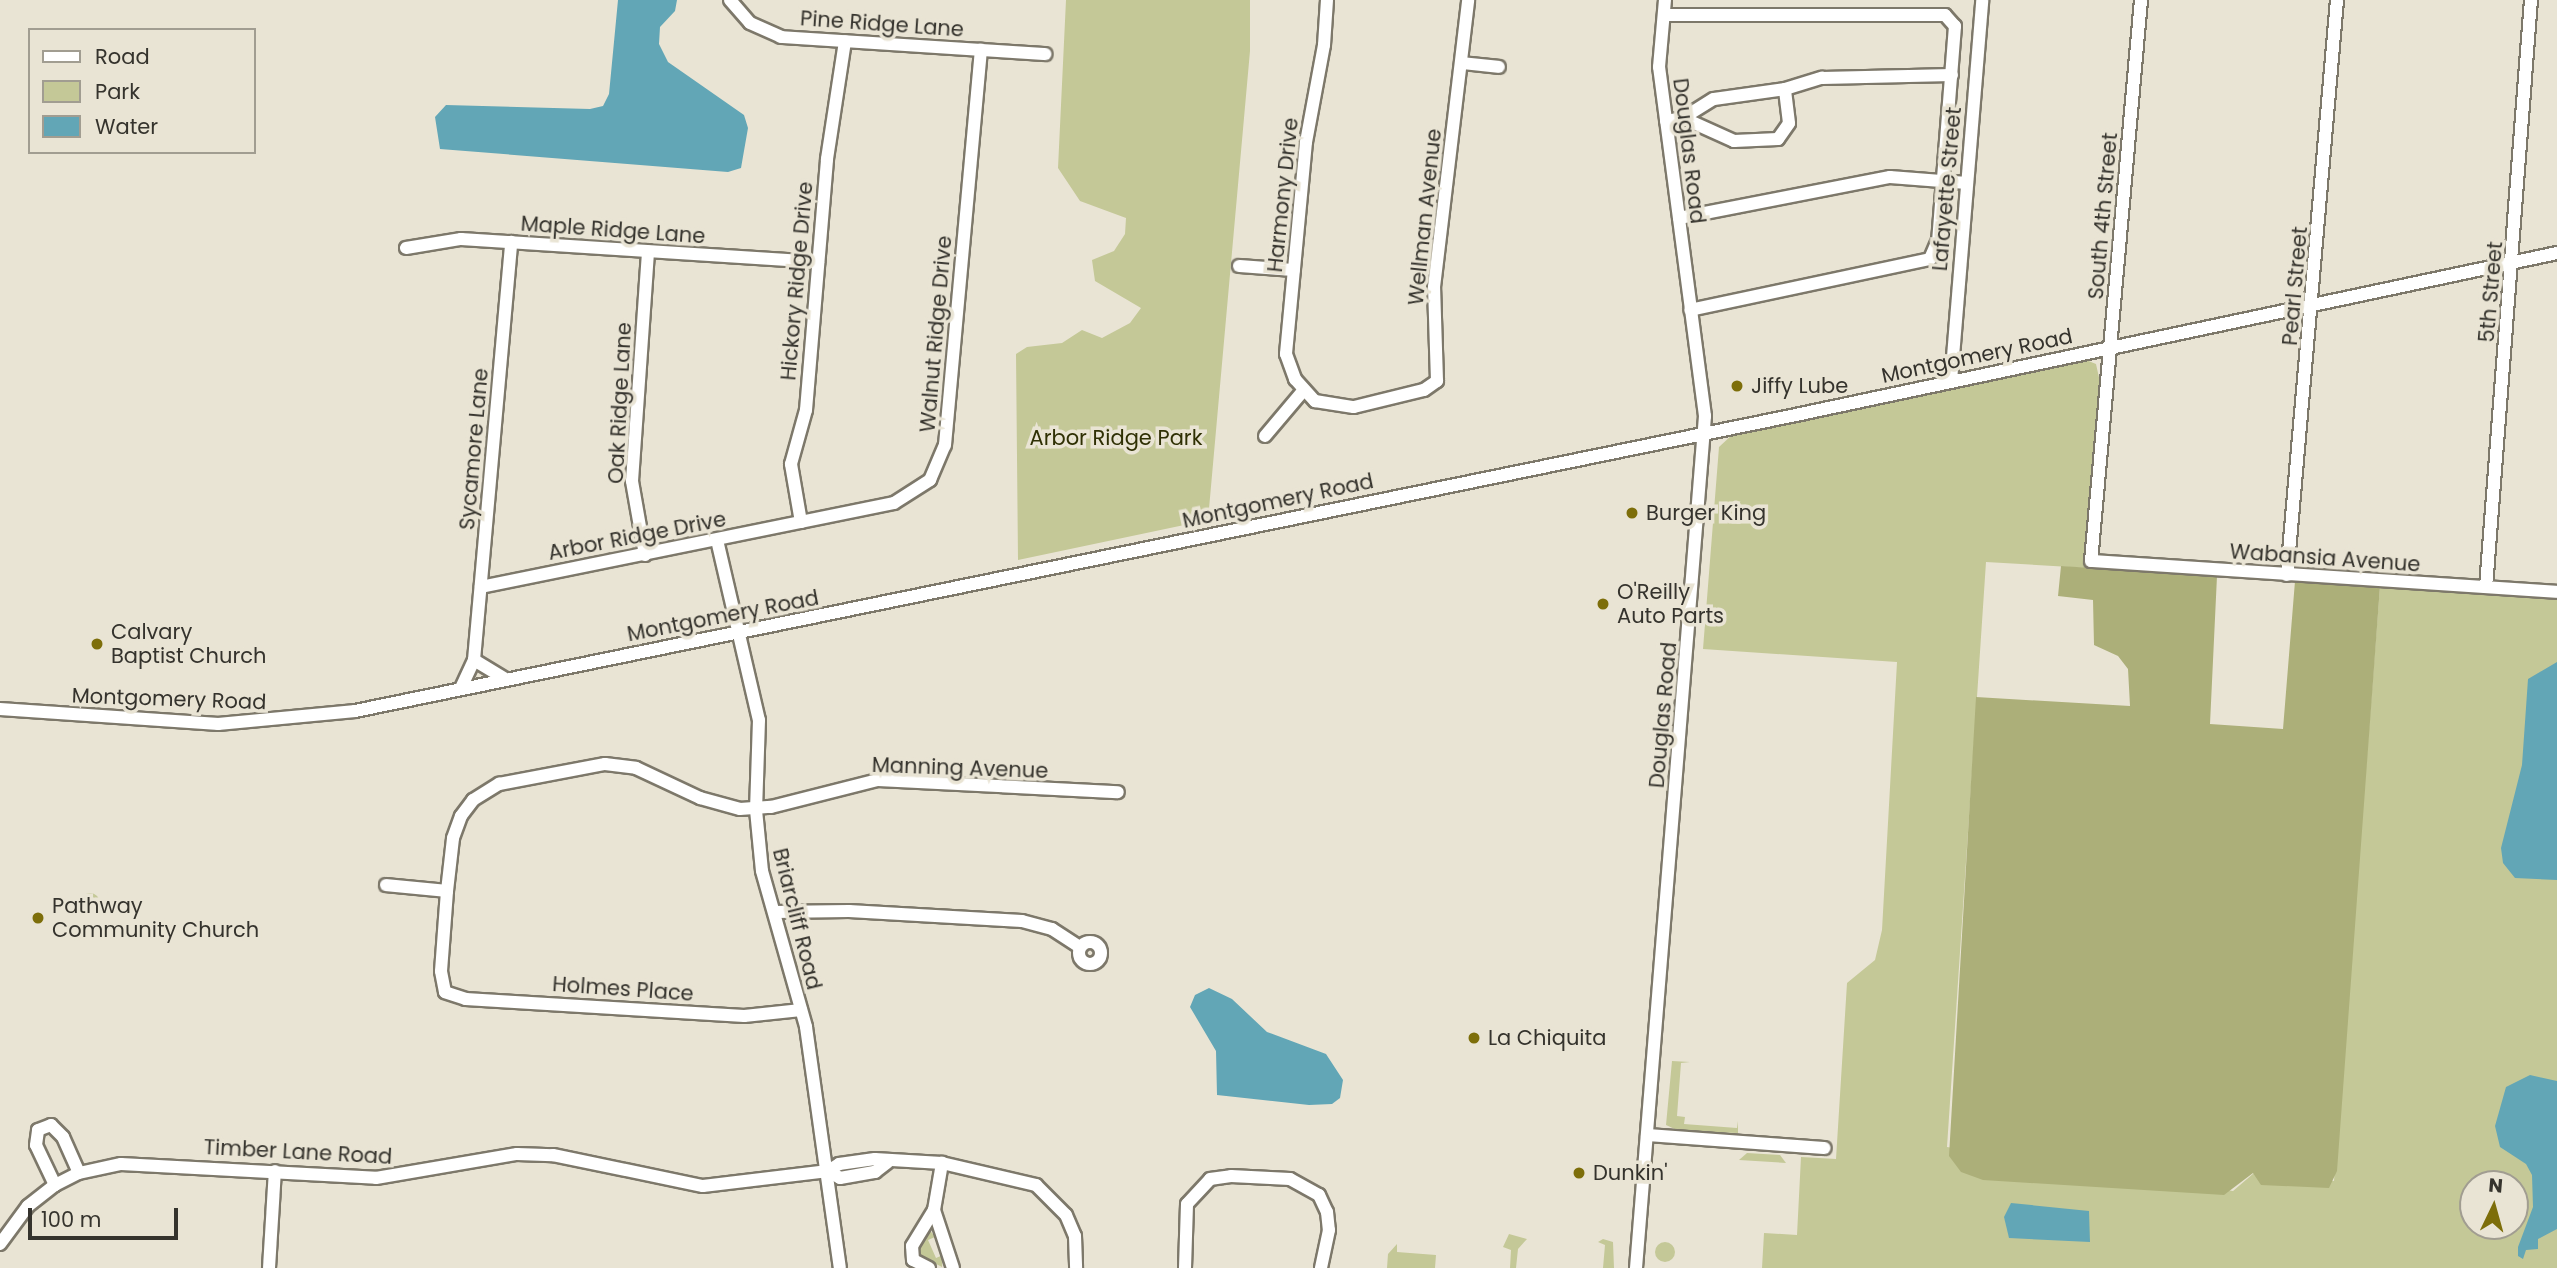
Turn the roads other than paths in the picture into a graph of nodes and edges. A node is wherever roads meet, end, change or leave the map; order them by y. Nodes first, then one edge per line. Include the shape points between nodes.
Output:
1 (730, 0) edge
2 (1327, 0) edge
3 (1468, 0) edge
4 (1665, 0) edge
5 (1982, 0) edge
6 (2141, 0) edge
7 (2337, 0) edge
8 (2531, 0) edge
9 (1664, 15) junction
10 (845, 41) junction
11 (981, 50) junction
12 (1045, 54) dead end
13 (1462, 62) junction
14 (1499, 67) dead end
15 (1952, 75) junction
16 (1784, 89) junction
17 (1683, 118) junction
18 (1666, 121) junction
19 (1943, 180) junction
20 (1967, 183) junction
21 (1679, 218) junction
22 (511, 242) junction
23 (406, 248) dead end
24 (648, 252) junction
25 (2557, 253) edge
26 (818, 262) junction
27 (2513, 262) junction
28 (1239, 266) dead end
29 (1294, 270) junction
30 (2313, 305) junction
31 (1690, 310) junction
32 (2111, 346) junction
33 (1951, 381) junction
34 (1303, 391) junction
35 (1704, 431) junction
36 (1265, 436) dead end
37 (801, 522) junction
38 (717, 540) junction
39 (645, 555) junction
40 (2091, 561) joint
41 (2287, 575) junction
42 (481, 587) junction
43 (2486, 587) junction
44 (2557, 592) edge
45 (738, 633) junction
46 (474, 660) junction
47 (506, 679) junction
48 (461, 688) junction
49 (0, 709) edge
50 (1118, 792) dead end
51 (756, 810) junction
52 (386, 886) dead end
53 (447, 891) junction
54 (774, 912) junction
55 (1080, 947) dead end
56 (445, 992) joint
57 (800, 1010) junction
58 (1647, 1135) junction
59 (1825, 1148) dead end
60 (942, 1163) junction
61 (275, 1171) junction
62 (828, 1171) junction
63 (79, 1173) junction
64 (55, 1185) junction
65 (934, 1210) junction
66 (0, 1244) edge
67 (269, 1268) edge
68 (840, 1268) edge
69 (929, 1268) edge
70 (953, 1268) edge
71 (1076, 1268) edge
72 (1185, 1268) edge
73 (1321, 1268) edge
74 (1636, 1268) edge

1 - 10 street, Pine Ridge Lane via 750,23 768,33
2 - 29 street, Harmony Drive via 1324,45 1306,142
3 - 13 street, Wellman Avenue
4 - 9 street, Douglas Road
5 - 20 street, Lafayette Street
6 - 32 street, South 4th Street
7 - 30 street, Pearl Street
8 - 27 street, 5th Street
9 - 15 street via 1945,15 1955,26
9 - 18 street, Douglas Road via 1659,67
10 - 11 street, Pine Ridge Lane
10 - 26 street, Hickory Ridge Drive via 827,159
11 - 12 street, Pine Ridge Lane
11 - 37 street, Walnut Ridge Drive via 942,459 930,481 902,500
13 - 14 street
13 - 34 street, Wellman Avenue via 1434,287 1437,381 1424,390 1354,407 1330,405
15 - 16 street via 1834,76
15 - 19 street
16 - 17 street via 1714,99
16 - 17 street via 1789,123 1778,139 1734,141
17 - 18 street
18 - 21 street, Douglas Road
19 - 20 street
19 - 21 street via 1874,179
19 - 31 street via 1938,240 1930,259
20 - 33 street, Lafayette Street
21 - 31 street, Douglas Road
22 - 23 street, Maple Ridge Lane via 451,239
22 - 24 street, Maple Ridge Lane
22 - 42 street, Sycamore Lane
24 - 26 street, Maple Ridge Lane
24 - 39 street, Oak Ridge Lane via 632,481
25 - 27 street, Montgomery Road
26 - 37 street, Hickory Ridge Drive via 806,410 791,464
27 - 30 street, Montgomery Road
27 - 43 street, 5th Street
28 - 29 street
29 - 34 street, Harmony Drive via 1286,354 1288,367
30 - 32 street, Montgomery Road
30 - 41 street, Pearl Street
31 - 35 street, Douglas Road
32 - 33 street, Montgomery Road
32 - 40 street, South 4th Street
33 - 35 street, Montgomery Road
34 - 36 street
35 - 45 street, Montgomery Road
35 - 58 street, Douglas Road
37 - 38 street, Arbor Ridge Drive
38 - 39 street, Arbor Ridge Drive
38 - 45 street, Briarcliff Road
39 - 42 street, Arbor Ridge Drive
40 - 41 street, Wabansia Avenue
41 - 43 street, Wabansia Avenue
42 - 46 street, Sycamore Lane
43 - 44 street, Wabansia Avenue
45 - 47 street, Montgomery Road
45 - 51 street, Briarcliff Road via 759,720
46 - 47 street
46 - 48 street, Sycamore Lane
47 - 48 street, Montgomery Road
48 - 49 street, Montgomery Road via 355,711 260,723
50 - 51 street, Manning Avenue via 878,780
51 - 53 street, Manning Avenue via 716,803 620,764 526,776 491,788 467,807 453,838
51 - 54 street, Briarcliff Road via 762,871
52 - 53 street
53 - 56 street, Manning Avenue via 441,971
54 - 55 street via 849,911 1022,921 1052,929
54 - 57 street, Briarcliff Road
56 - 57 street, Holmes Place via 466,999 744,1016
57 - 62 street, Briarcliff Road
58 - 59 street
58 - 74 street, Douglas Road
60 - 62 street, Timber Lane Road via 875,1159 839,1164
60 - 65 street
60 - 71 street, Timber Lane Road via 1036,1185 1066,1215 1075,1236
61 - 62 street, Timber Lane Road via 376,1178 517,1154 589,1160 703,1186
61 - 63 street, Timber Lane Road via 136,1163
61 - 67 street
62 - 68 street, Briarcliff Road
63 - 64 street, Timber Lane Road
63 - 64 street via 63,1137 51,1125 38,1130 36,1145
64 - 66 street, Timber Lane Road via 28,1206
65 - 69 street via 911,1255
65 - 70 street
72 - 73 street via 1187,1204 1210,1179 1231,1175 1290,1179 1319,1195 1329,1230

